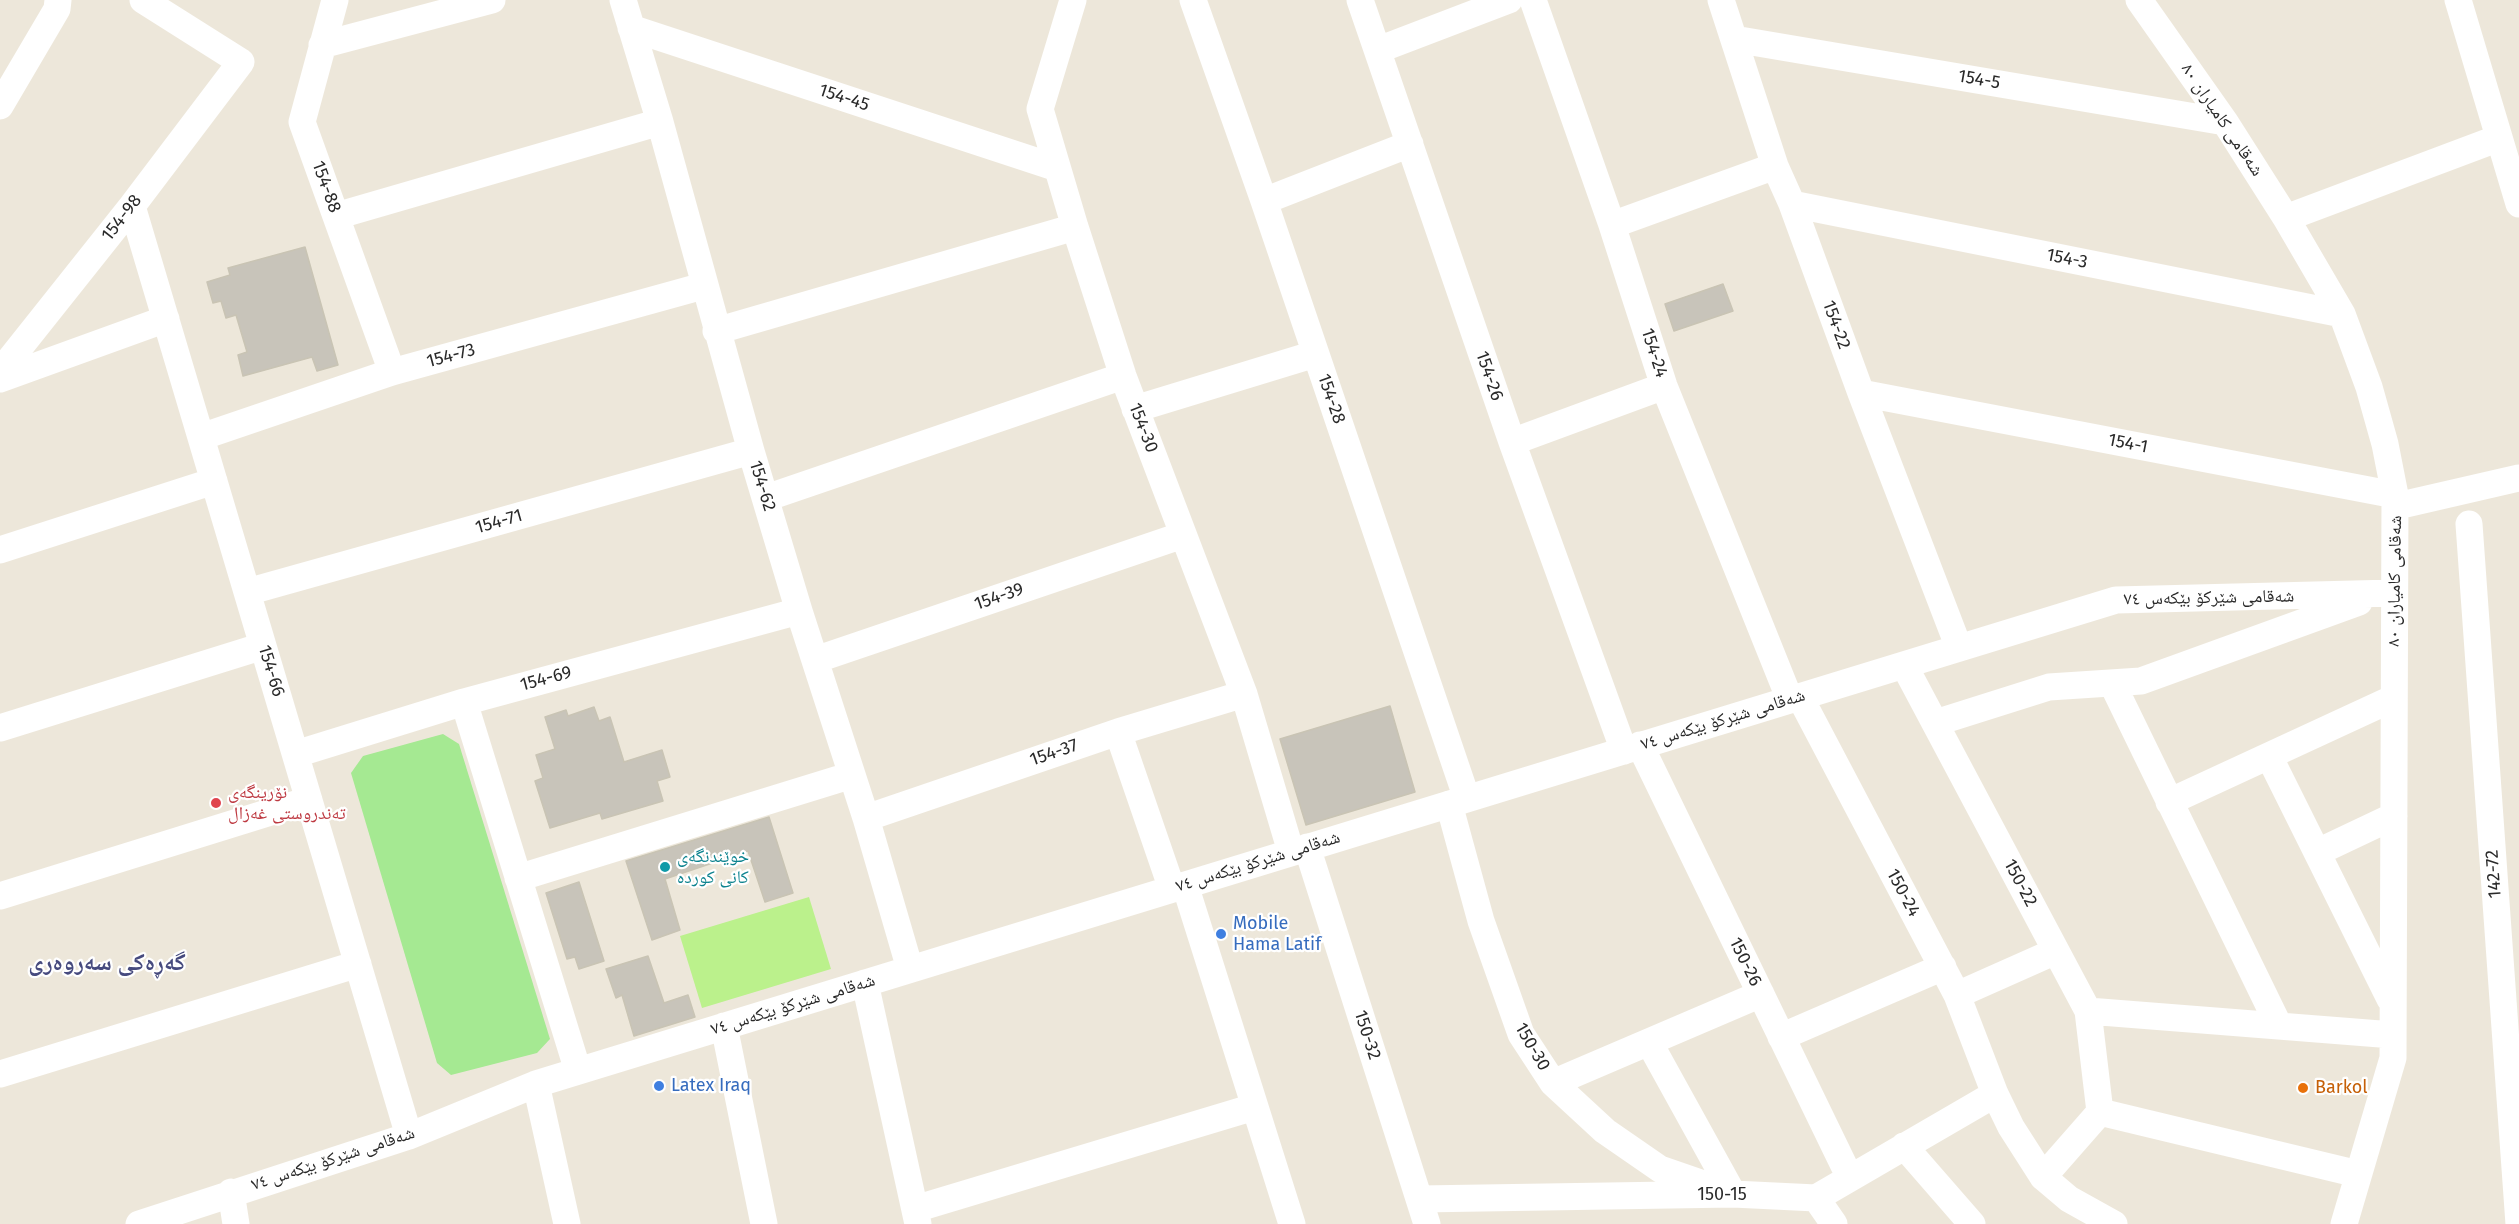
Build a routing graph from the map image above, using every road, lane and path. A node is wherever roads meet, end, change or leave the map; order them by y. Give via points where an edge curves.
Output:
1 (58, 0) edge
2 (143, 0) edge
3 (335, 0) edge
4 (492, 0) edge
5 (623, 0) edge
6 (1073, 0) edge
7 (1192, 0) edge
8 (1360, 0) edge
9 (1509, 0) edge
10 (1533, 0) edge
11 (1720, 0) edge
12 (2139, 0) edge
13 (2458, 0) edge
14 (631, 28) junction
15 (1734, 39) junction
16 (322, 45) junction
17 (1378, 50) junction
18 (1, 103) edge
19 (1040, 109) junction
20 (2225, 122) junction
21 (660, 123) junction
22 (2499, 138) junction
23 (1410, 144) junction
24 (1024, 157) junction
25 (1775, 166) junction
26 (1057, 168) junction
27 (1264, 201) junction
28 (1792, 204) junction
29 (2519, 204) edge
30 (132, 206) junction
31 (336, 216) junction
32 (2286, 218) junction
33 (1612, 225) junction
34 (1075, 227) junction
35 (704, 286) junction
36 (2342, 314) junction
37 (166, 319) junction
38 (716, 331) junction
39 (1315, 354) junction
40 (0, 372) edge
41 (392, 372) junction
42 (1123, 376) junction
43 (0, 379) edge
44 (1664, 386) junction
45 (1861, 393) junction
46 (1135, 409) junction
47 (201, 437) junction
48 (1512, 442) junction
49 (751, 451) junction
50 (2519, 478) edge
51 (214, 481) junction
52 (766, 498) junction
53 (2396, 500) junction
54 (2469, 524) dead end
55 (1183, 535) junction
56 (0, 550) edge
57 (247, 592) junction
58 (2387, 594) junction
59 (799, 611) junction
60 (263, 646) junction
61 (1959, 648) junction
62 (815, 660) junction
63 (1904, 664) junction
64 (2112, 683) junction
65 (1244, 694) junction
66 (1795, 698) junction
67 (2394, 698) junction
68 (464, 702) junction
69 (1935, 723) junction
70 (0, 728) edge
71 (1118, 732) junction
72 (1632, 748) junction
73 (296, 754) junction
74 (2269, 756) junction
75 (852, 775) junction
76 (309, 800) junction
77 (1458, 802) junction
78 (2169, 802) junction
79 (2394, 816) junction
80 (866, 818) junction
81 (1299, 850) junction
82 (2318, 852) junction
83 (518, 878) junction
84 (1179, 887) junction
85 (0, 896) edge
86 (2056, 951) junction
87 (358, 964) junction
88 (1942, 967) junction
89 (910, 969) junction
90 (864, 983) junction
91 (1761, 994) junction
92 (1957, 995) junction
93 (2393, 1005) junction
94 (2088, 1011) junction
95 (2512, 1022) edge
96 (724, 1026) junction
97 (2279, 1026) junction
98 (2393, 1035) junction
99 (1781, 1037) junction
100 (1649, 1042) junction
101 (578, 1071) junction
102 (0, 1074) edge
103 (1553, 1083) junction
104 (536, 1084) junction
105 (1995, 1094) junction
106 (1254, 1107) junction
107 (2100, 1112) junction
108 (409, 1136) junction
109 (1904, 1146) junction
110 (2358, 1174) junction
111 (1850, 1178) junction
112 (2043, 1178) junction
113 (231, 1192) junction
114 (1734, 1194) junction
115 (1816, 1198) junction
116 (1424, 1212) edge
117 (916, 1217) edge
118 (139, 1224) edge
119 (236, 1224) edge
120 (567, 1224) edge
121 (764, 1224) edge
122 (1292, 1224) edge
123 (1834, 1224) edge
124 (1972, 1224) edge
125 (2114, 1224) edge
126 (2344, 1224) edge
127 (2519, 1224) edge

1 - 18 street via 57,9
2 - 30 street, 154-98 via 241,62
3 - 16 street, 154-88
4 - 16 street
5 - 14 street, 154-62
6 - 19 street
7 - 27 street, 154-28
8 - 17 street, 154-26
9 - 17 street
10 - 33 street, 154-24
11 - 15 street, 154-22
12 - 20 street, شەقامی کامیاران ٨٠
13 - 22 street
14 - 21 street, 154-62
14 - 24 street, 154-45
15 - 20 street, 154-5
15 - 25 street, 154-22
16 - 31 street, 154-88 via 302,122
17 - 23 street, 154-26
19 - 24 street
19 - 26 street, 154-30
20 - 32 street, شەقامی کامیاران ٨٠
21 - 31 street
21 - 35 street, 154-62
22 - 29 street
22 - 32 street
23 - 27 street
23 - 48 street, 154-26
24 - 26 street, 154-45
25 - 28 street, 154-22
25 - 33 street
26 - 34 street, 154-30
27 - 39 street, 154-28
28 - 36 street, 154-3
28 - 45 street, 154-22
30 - 37 street, 154-66
30 - 40 street, 154-98
31 - 41 street, 154-88
32 - 36 street, شەقامی کامیاران ٨٠
33 - 44 street, 154-24
34 - 38 street
34 - 42 street, 154-30
35 - 38 street, 154-62
35 - 41 street, 154-73
36 - 53 street, شەقامی کامیاران ٨٠ via 2369,387
37 - 43 street
37 - 47 street, 154-66
38 - 49 street, 154-62
39 - 46 street
39 - 77 street, 154-28
41 - 47 street, 154-73
42 - 46 street, 154-30
42 - 52 street
44 - 48 street
44 - 66 street, 154-24
45 - 53 street, 154-1
45 - 61 street, 154-22
46 - 55 street, 154-30
47 - 51 street, 154-66
48 - 72 street, 154-26
49 - 52 street, 154-62
49 - 57 street, 154-71
50 - 53 street
51 - 56 street
51 - 57 street, 154-66
52 - 59 street, 154-62
53 - 58 street, شەقامی کامیاران ٨٠
54 - 95 street, 142-72
55 - 62 street, 154-39
55 - 65 street, 154-30
57 - 60 street, 154-66
58 - 61 street, شەقامی شێرکۆ بێکەس ٧٤ via 2116,600
58 - 64 street via 2141,681
58 - 67 street, شەقامی کامیاران ٨٠
59 - 62 street, 154-62
59 - 68 street, 154-69
60 - 70 street
60 - 73 street, 154-66
61 - 63 street, شەقامی شێرکۆ بێکەس ٧٤
62 - 75 street, 154-62
63 - 66 street, شەقامی شێرکۆ بێکەس ٧٤
63 - 69 street, 150-22
64 - 69 street via 2049,687
64 - 78 street
65 - 71 street, 154-37
65 - 81 street, 154-30
66 - 72 street, شەقامی شێرکۆ بێکەس ٧٤
66 - 88 street, 150-24
67 - 74 street
67 - 79 street, شەقامی کامیاران ٨٠
68 - 73 street, 154-69
68 - 83 street
69 - 86 street, 150-22
71 - 80 street, 154-37
71 - 84 street
72 - 77 street, شەقامی شێرکۆ بێکەس ٧٤
72 - 91 street, 150-26
73 - 76 street, 154-66
74 - 78 street
74 - 82 street
75 - 80 street, 154-62
75 - 83 street
76 - 85 street
76 - 87 street, 154-66
77 - 81 street, شەقامی شێرکۆ بێکەس ٧٤
77 - 103 street, 150-30 via 1481,921 1521,1034
78 - 97 street
79 - 82 street
79 - 93 street, شەقامی کامیاران ٨٠
80 - 89 street, 154-62
81 - 84 street, شەقامی شێرکۆ بێکەس ٧٤
81 - 116 street, 150-32
82 - 93 street
83 - 101 street
84 - 89 street, شەقامی شێرکۆ بێکەس ٧٤
84 - 106 street
86 - 92 street
86 - 94 street, 150-22
87 - 102 street
87 - 108 street, 154-66
88 - 92 street, 150-24
88 - 99 street
89 - 90 street, شەقامی شێرکۆ بێکەس ٧٤
90 - 96 street, شەقامی شێرکۆ بێکەس ٧٤
90 - 117 street
91 - 99 street, 150-26
91 - 100 street
92 - 105 street, 150-24
93 - 98 street, شەقامی کامیاران ٨٠
94 - 97 street
94 - 107 street, 150-22
95 - 127 street, 142-72
96 - 101 street, شەقامی شێرکۆ بێکەس ٧٤
96 - 121 street
97 - 98 street
98 - 110 street, شەقامی کامیاران ٨٠ via 2393,1058
99 - 111 street, 150-26
100 - 103 street
100 - 114 street
101 - 104 street, شەقامی شێرکۆ بێکەس ٧٤
103 - 114 street, 150-30 via 1605,1131 1660,1169
104 - 108 street, شەقامی شێرکۆ بێکەس ٧٤
104 - 120 street
105 - 109 street
105 - 112 street, 150-24
106 - 117 street
106 - 122 street
107 - 110 street
107 - 112 street
108 - 113 street, شەقامی شێرکۆ بێکەس ٧٤
109 - 111 street
109 - 124 street
110 - 126 street, شەقامی کامیاران ٨٠
111 - 115 street
112 - 125 street, 150-24 via 2069,1199
113 - 118 street, شەقامی شێرکۆ بێکەس ٧٤
113 - 119 street
114 - 115 street, 150-15
114 - 116 street, 150-15
115 - 123 street

